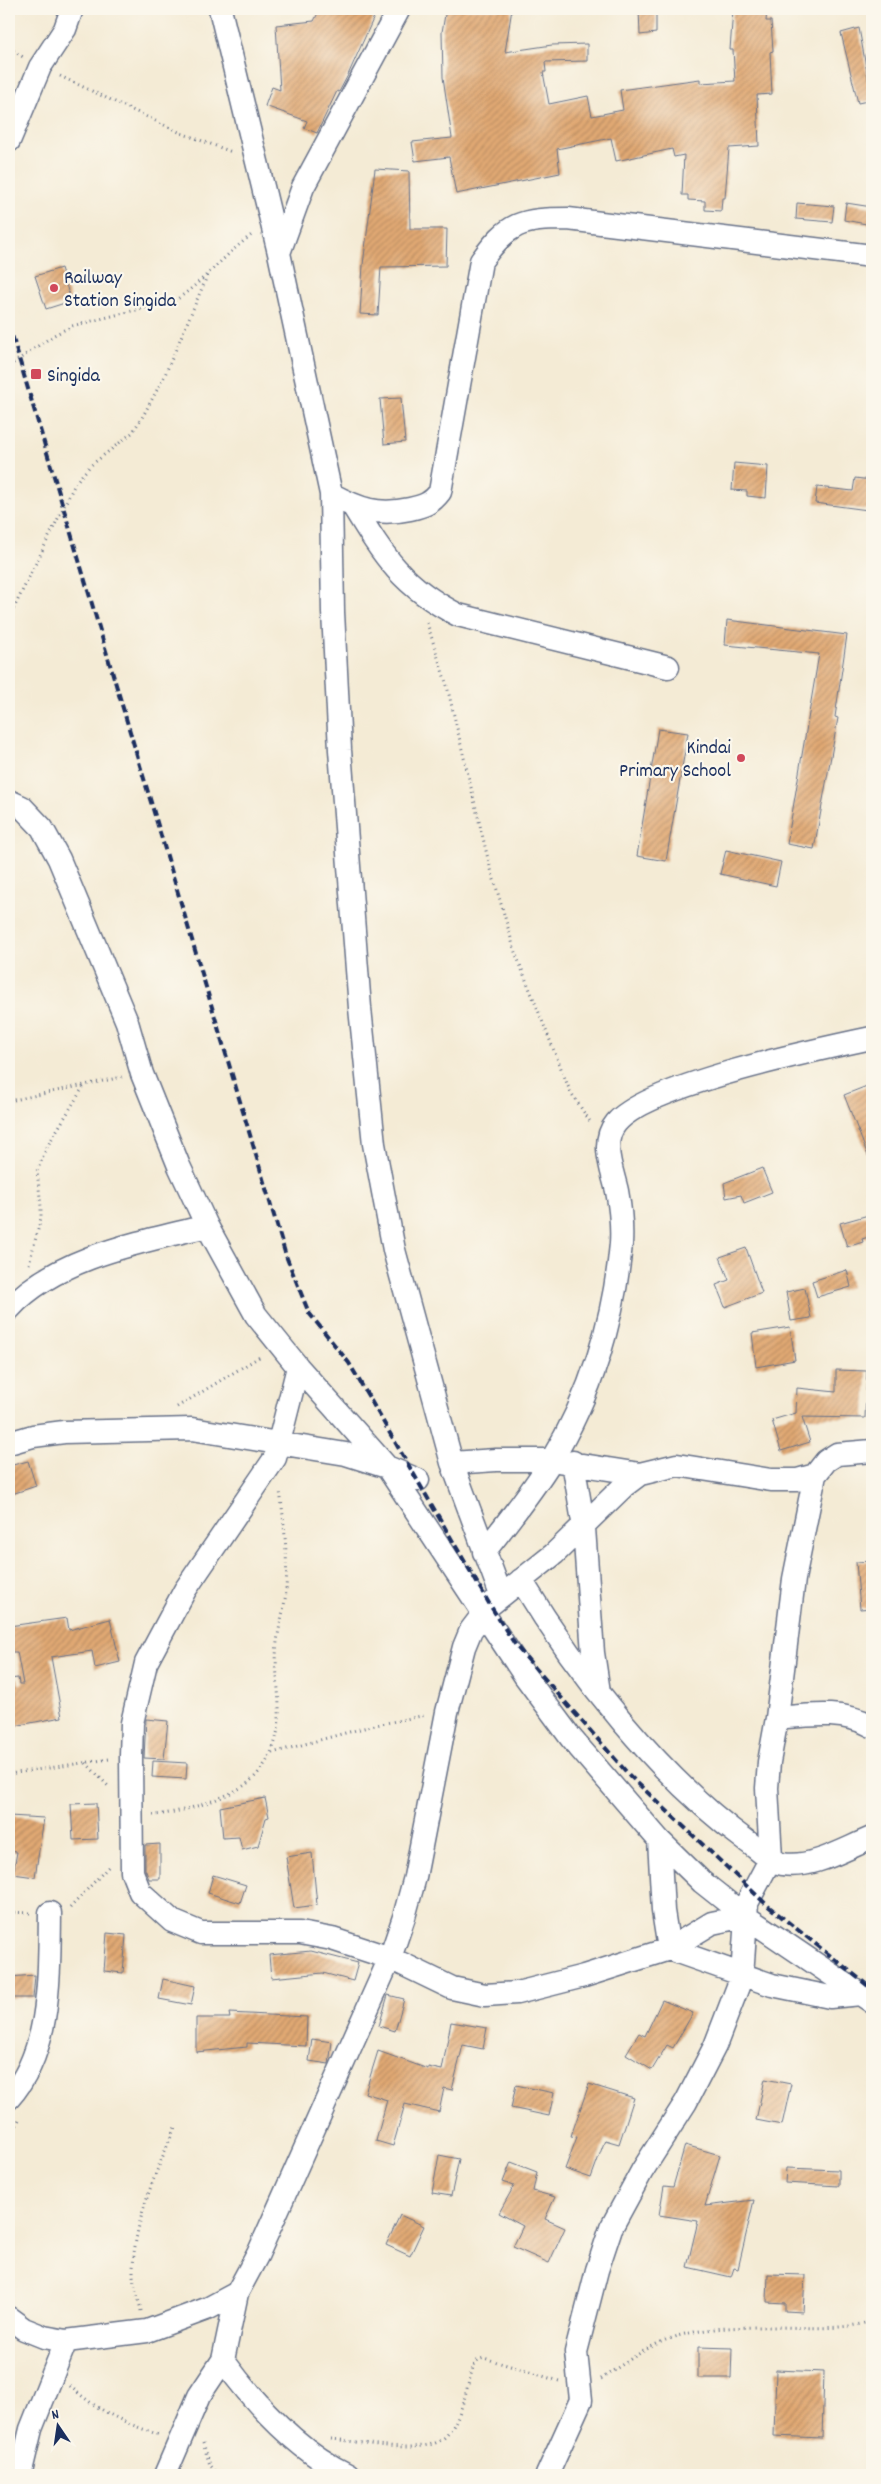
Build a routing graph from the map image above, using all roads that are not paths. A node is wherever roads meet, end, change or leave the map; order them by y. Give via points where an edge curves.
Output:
1 (72, 9) edge
2 (220, 9) edge
3 (399, 9) edge
4 (9, 141) edge
5 (279, 252) junction
6 (872, 256) edge
7 (331, 494) junction
8 (353, 506) junction
9 (668, 667) dead end
10 (9, 800) edge
11 (872, 1038) edge
12 (207, 1226) junction
13 (14, 1303) edge
14 (298, 1367) junction
15 (9, 1443) edge
16 (277, 1451) junction
17 (872, 1451) edge
18 (562, 1461) junction
19 (452, 1463) junction
20 (387, 1466) junction
21 (640, 1474) junction
22 (816, 1475) junction
23 (418, 1480) dead end
24 (584, 1528) junction
25 (484, 1552) junction
26 (521, 1580) junction
27 (501, 1595) junction
28 (482, 1613) junction
29 (599, 1692) junction
30 (777, 1718) junction
31 (872, 1726) edge
32 (872, 1838) edge
33 (659, 1840) junction
34 (771, 1858) junction
35 (50, 1913) road end
36 (745, 1916) junction
37 (669, 1949) junction
38 (390, 1958) junction
39 (742, 1976) junction
40 (866, 1998) edge
41 (9, 2098) edge
42 (237, 2293) junction
43 (9, 2318) edge
44 (66, 2342) junction
45 (223, 2360) junction
46 (20, 2475) edge
47 (165, 2475) edge
48 (348, 2475) edge
49 (547, 2475) edge

1 - 4 street via 65,29 40,67
2 - 5 street
3 - 5 street via 303,187
5 - 7 street
6 - 8 street via 568,219 534,219 512,228 497,239 481,261 440,492 426,505 389,514
7 - 8 street
7 - 19 street via 340,750 374,1144 394,1250
8 - 9 street via 384,558 414,589 435,604 458,615
10 - 12 street via 22,807 42,828 59,859 127,1022 142,1074 179,1166
11 - 18 street via 678,1089 633,1109 616,1123 607,1144 617,1194 621,1242 610,1316
12 - 13 street via 96,1256 39,1284
12 - 14 street via 256,1315
14 - 16 street
14 - 20 street
15 - 16 street via 64,1432 192,1429
16 - 20 street via 346,1454
16 - 38 street via 185,1590 146,1663 132,1722 132,1872 140,1892 172,1921 201,1932 300,1932
17 - 22 street via 837,1454 826,1461
18 - 19 street
18 - 21 street
18 - 24 street
18 - 25 street
19 - 25 street
20 - 23 street
20 - 28 street
21 - 22 street via 677,1465 771,1480 797,1480
21 - 24 street
22 - 30 street via 794,1579
24 - 26 street
24 - 29 street via 590,1625
25 - 27 street
26 - 27 street
26 - 29 street via 548,1625
27 - 28 street
28 - 33 street via 571,1738
28 - 38 street via 464,1646 447,1712 415,1877
29 - 34 street via 688,1792 724,1825
30 - 31 street via 822,1714 857,1718
30 - 34 street via 768,1762
32 - 34 street via 803,1864 780,1864
33 - 36 street via 702,1882
33 - 37 street via 663,1911
34 - 36 street via 752,1890
35 - 41 street via 49,1964 40,2033 22,2083
36 - 37 street via 712,1923
36 - 39 street
36 - 40 street
37 - 38 street via 548,1987 517,1993 485,1994 452,1988
37 - 39 street
38 - 42 street via 258,2254
39 - 40 street via 830,1997
39 - 49 street via 715,2046 686,2102 642,2171 611,2228 576,2352 580,2388 573,2420
42 - 44 street via 209,2308 146,2331
42 - 45 street
43 - 44 street via 24,2329
44 - 46 street via 31,2429
45 - 47 street via 199,2396
45 - 48 street via 269,2416 317,2456

